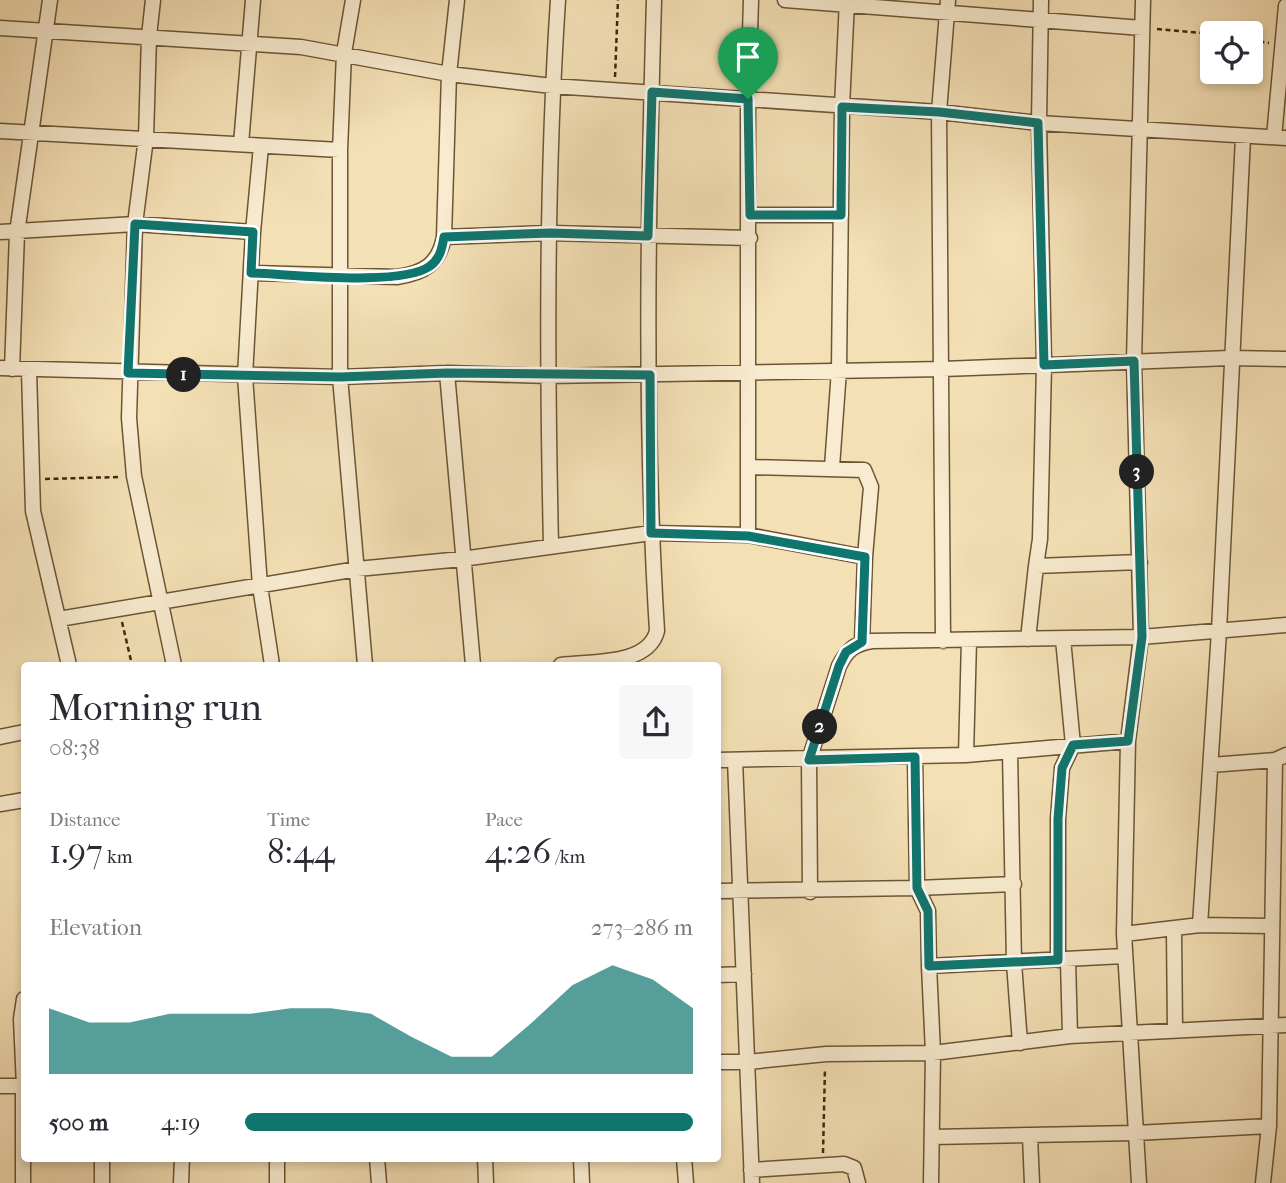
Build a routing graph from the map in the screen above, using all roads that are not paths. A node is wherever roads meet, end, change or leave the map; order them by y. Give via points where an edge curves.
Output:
1 (50, 0) edge
2 (153, 0) edge
3 (253, 0) edge
4 (353, 0) edge
5 (457, 0) edge
6 (558, 0) edge
7 (654, 0) edge
8 (751, 0) edge
9 (785, 0) edge
10 (1041, 0) edge
11 (1143, 0) edge
12 (847, 3) edge
13 (1286, 6) edge
14 (947, 7) edge
15 (1040, 19) junction
16 (0, 27) edge
17 (1142, 28) junction
18 (45, 29) junction
19 (149, 36) junction
20 (250, 42) junction
21 (344, 53) junction
22 (449, 74) junction
23 (552, 86) junction
24 (652, 92) junction
25 (748, 99) junction
26 (842, 107) junction
27 (939, 112) junction
28 (1038, 123) junction
29 (1137, 130) junction
30 (0, 131) edge
31 (34, 132) junction
32 (1243, 136) junction
33 (146, 138) junction
34 (1280, 138) edge
35 (241, 144) junction
36 (261, 146) junction
37 (341, 150) junction
38 (750, 215) junction
39 (841, 215) junction
40 (135, 224) junction
41 (0, 232) edge
42 (253, 232) junction
43 (17, 233) junction
44 (550, 233) junction
45 (648, 236) junction
46 (444, 237) junction
47 (750, 238) junction
48 (251, 273) junction
49 (340, 276) junction
50 (1230, 358) junction
51 (1286, 359) edge
52 (1134, 361) junction
53 (1044, 365) junction
54 (6, 369) edge
55 (943, 369) junction
56 (29, 370) junction
57 (839, 370) junction
58 (747, 371) junction
59 (128, 373) junction
60 (447, 373) junction
61 (650, 375) junction
62 (245, 376) junction
63 (548, 376) junction
64 (340, 377) junction
65 (749, 467) junction
66 (832, 467) junction
67 (651, 533) junction
68 (748, 536) junction
69 (551, 546) junction
70 (865, 557) junction
71 (462, 559) junction
72 (1140, 562) junction
73 (1036, 566) junction
74 (357, 569) junction
75 (260, 586) junction
76 (162, 604) junction
77 (59, 619) junction
78 (1286, 625) edge
79 (1219, 631) junction
80 (1142, 637) junction
81 (1028, 639) junction
82 (1063, 639) junction
83 (943, 640) junction
84 (969, 640) junction
85 (862, 642) junction
86 (68, 662) edge
87 (173, 662) edge
88 (272, 662) edge
89 (365, 662) edge
90 (469, 662) edge
91 (585, 662) edge
92 (21, 733) edge
93 (0, 737) edge
94 (1128, 741) junction
95 (1073, 745) junction
96 (1010, 751) junction
97 (966, 755) junction
98 (915, 757) junction
99 (1280, 757) edge
100 (721, 760) edge
101 (735, 760) junction
102 (809, 760) junction
103 (1211, 765) junction
104 (21, 800) edge
105 (0, 804) edge
106 (1014, 884) junction
107 (917, 888) junction
108 (741, 890) junction
109 (721, 891) edge
110 (810, 892) junction
111 (1200, 925) junction
112 (1270, 926) junction
113 (1174, 930) junction
114 (1124, 934) junction
115 (1124, 956) junction
116 (1063, 960) junction
117 (1014, 963) junction
118 (929, 966) junction
119 (744, 974) junction
120 (721, 975) edge
121 (1279, 1026) edge
122 (1175, 1031) junction
123 (1129, 1034) junction
124 (1070, 1036) junction
125 (1020, 1043) junction
126 (933, 1052) junction
127 (721, 1062) edge
128 (748, 1062) junction
129 (0, 1086) edge
130 (21, 1086) edge
131 (1269, 1126) junction
132 (1136, 1133) junction
133 (932, 1136) junction
134 (1030, 1136) junction
135 (23, 1162) edge
136 (102, 1162) edge
137 (182, 1162) edge
138 (277, 1162) edge
139 (377, 1162) edge
140 (485, 1162) edge
141 (581, 1162) edge
142 (684, 1162) edge
143 (751, 1176) edge
144 (23, 1183) edge
145 (102, 1183) edge
146 (181, 1183) edge
147 (277, 1183) edge
148 (379, 1183) edge
149 (486, 1183) edge
150 (582, 1183) edge
151 (685, 1183) edge
152 (858, 1183) edge
153 (931, 1183) edge
154 (1032, 1183) edge
155 (1139, 1183) edge
156 (1263, 1183) edge

1 - 18 street
2 - 19 street
3 - 20 street
4 - 21 street
5 - 22 street
6 - 23 street
7 - 24 street
8 - 25 street
9 - 12 street
10 - 15 street
11 - 17 street
12 - 14 street
12 - 26 street
13 - 34 street
14 - 15 street
14 - 27 street
15 - 17 street
15 - 28 street
16 - 18 street
17 - 29 street
18 - 19 street
18 - 31 street
19 - 20 street
19 - 33 street
20 - 21 street
20 - 35 street
21 - 22 street
21 - 37 street
22 - 23 street
22 - 46 street
23 - 24 street
23 - 44 street
24 - 25 street
24 - 45 street
25 - 26 street
25 - 38 street
26 - 27 street
26 - 39 street
27 - 28 street
27 - 55 street
28 - 29 street
28 - 53 street
29 - 32 street
29 - 52 street
30 - 31 street
31 - 33 street
31 - 43 street
32 - 34 street
32 - 50 street
33 - 35 street
33 - 40 street
35 - 36 street
36 - 37 street
36 - 42 street
37 - 49 street
38 - 39 street
38 - 47 street
39 - 57 street
40 - 42 street
40 - 43 street
40 - 59 street
41 - 43 street
42 - 48 street
43 - 54 street
44 - 45 street
44 - 46 street
44 - 63 street
45 - 47 street
45 - 61 street
46 - 49 street via 433,265 413,275
47 - 58 street
48 - 49 street
48 - 62 street
49 - 64 street
50 - 51 street
50 - 52 street
50 - 79 street
52 - 53 street
52 - 72 street
53 - 55 street
53 - 73 street
54 - 56 street
55 - 57 street
55 - 83 street
56 - 59 street
56 - 77 street via 38,538
57 - 58 street
57 - 66 street
58 - 61 street
58 - 65 street
59 - 62 street
59 - 76 street via 134,476
60 - 63 street
60 - 64 street
60 - 71 street
61 - 63 street
61 - 67 street
62 - 64 street
62 - 75 street
63 - 69 street
64 - 74 street
65 - 66 street
65 - 68 street
66 - 70 street via 859,468 869,478
67 - 68 street
67 - 69 street
67 - 91 street via 657,631 650,648 633,656
68 - 70 street
69 - 71 street
70 - 85 street
71 - 74 street
71 - 90 street
72 - 73 street
72 - 80 street
73 - 81 street
74 - 75 street
74 - 89 street
75 - 76 street
75 - 88 street
76 - 77 street
76 - 87 street
77 - 86 street
78 - 79 street
79 - 80 street
79 - 103 street
80 - 82 street
80 - 94 street
81 - 82 street
81 - 84 street
82 - 95 street
83 - 84 street
83 - 85 street
84 - 97 street
85 - 102 street via 846,652 839,666
92 - 93 street
94 - 95 street
94 - 114 street
95 - 96 street
95 - 116 street via 1062,768 1058,819
96 - 97 street
96 - 106 street
97 - 98 street
98 - 102 street
98 - 107 street
99 - 103 street
99 - 112 street
100 - 101 street
101 - 102 street
101 - 108 street
102 - 110 street
103 - 111 street
104 - 105 street
106 - 107 street
106 - 117 street
107 - 110 street
107 - 118 street via 928,911
108 - 109 street
108 - 110 street
108 - 119 street
111 - 112 street
111 - 113 street
112 - 121 street
113 - 114 street
113 - 122 street
114 - 115 street
115 - 116 street
115 - 123 street
116 - 117 street
116 - 124 street
117 - 118 street
117 - 125 street
118 - 126 street
119 - 120 street
119 - 128 street
121 - 122 street
121 - 131 street
122 - 123 street
123 - 124 street
123 - 132 street
124 - 125 street
125 - 126 street
126 - 128 street via 825,1054
126 - 133 street
127 - 128 street
128 - 143 street
129 - 130 street
131 - 132 street
131 - 156 street
132 - 134 street
132 - 155 street
133 - 134 street
133 - 153 street
134 - 154 street
135 - 144 street
136 - 145 street
137 - 146 street
138 - 147 street
139 - 148 street
140 - 149 street
141 - 150 street
142 - 151 street
143 - 152 street via 844,1164 854,1168

